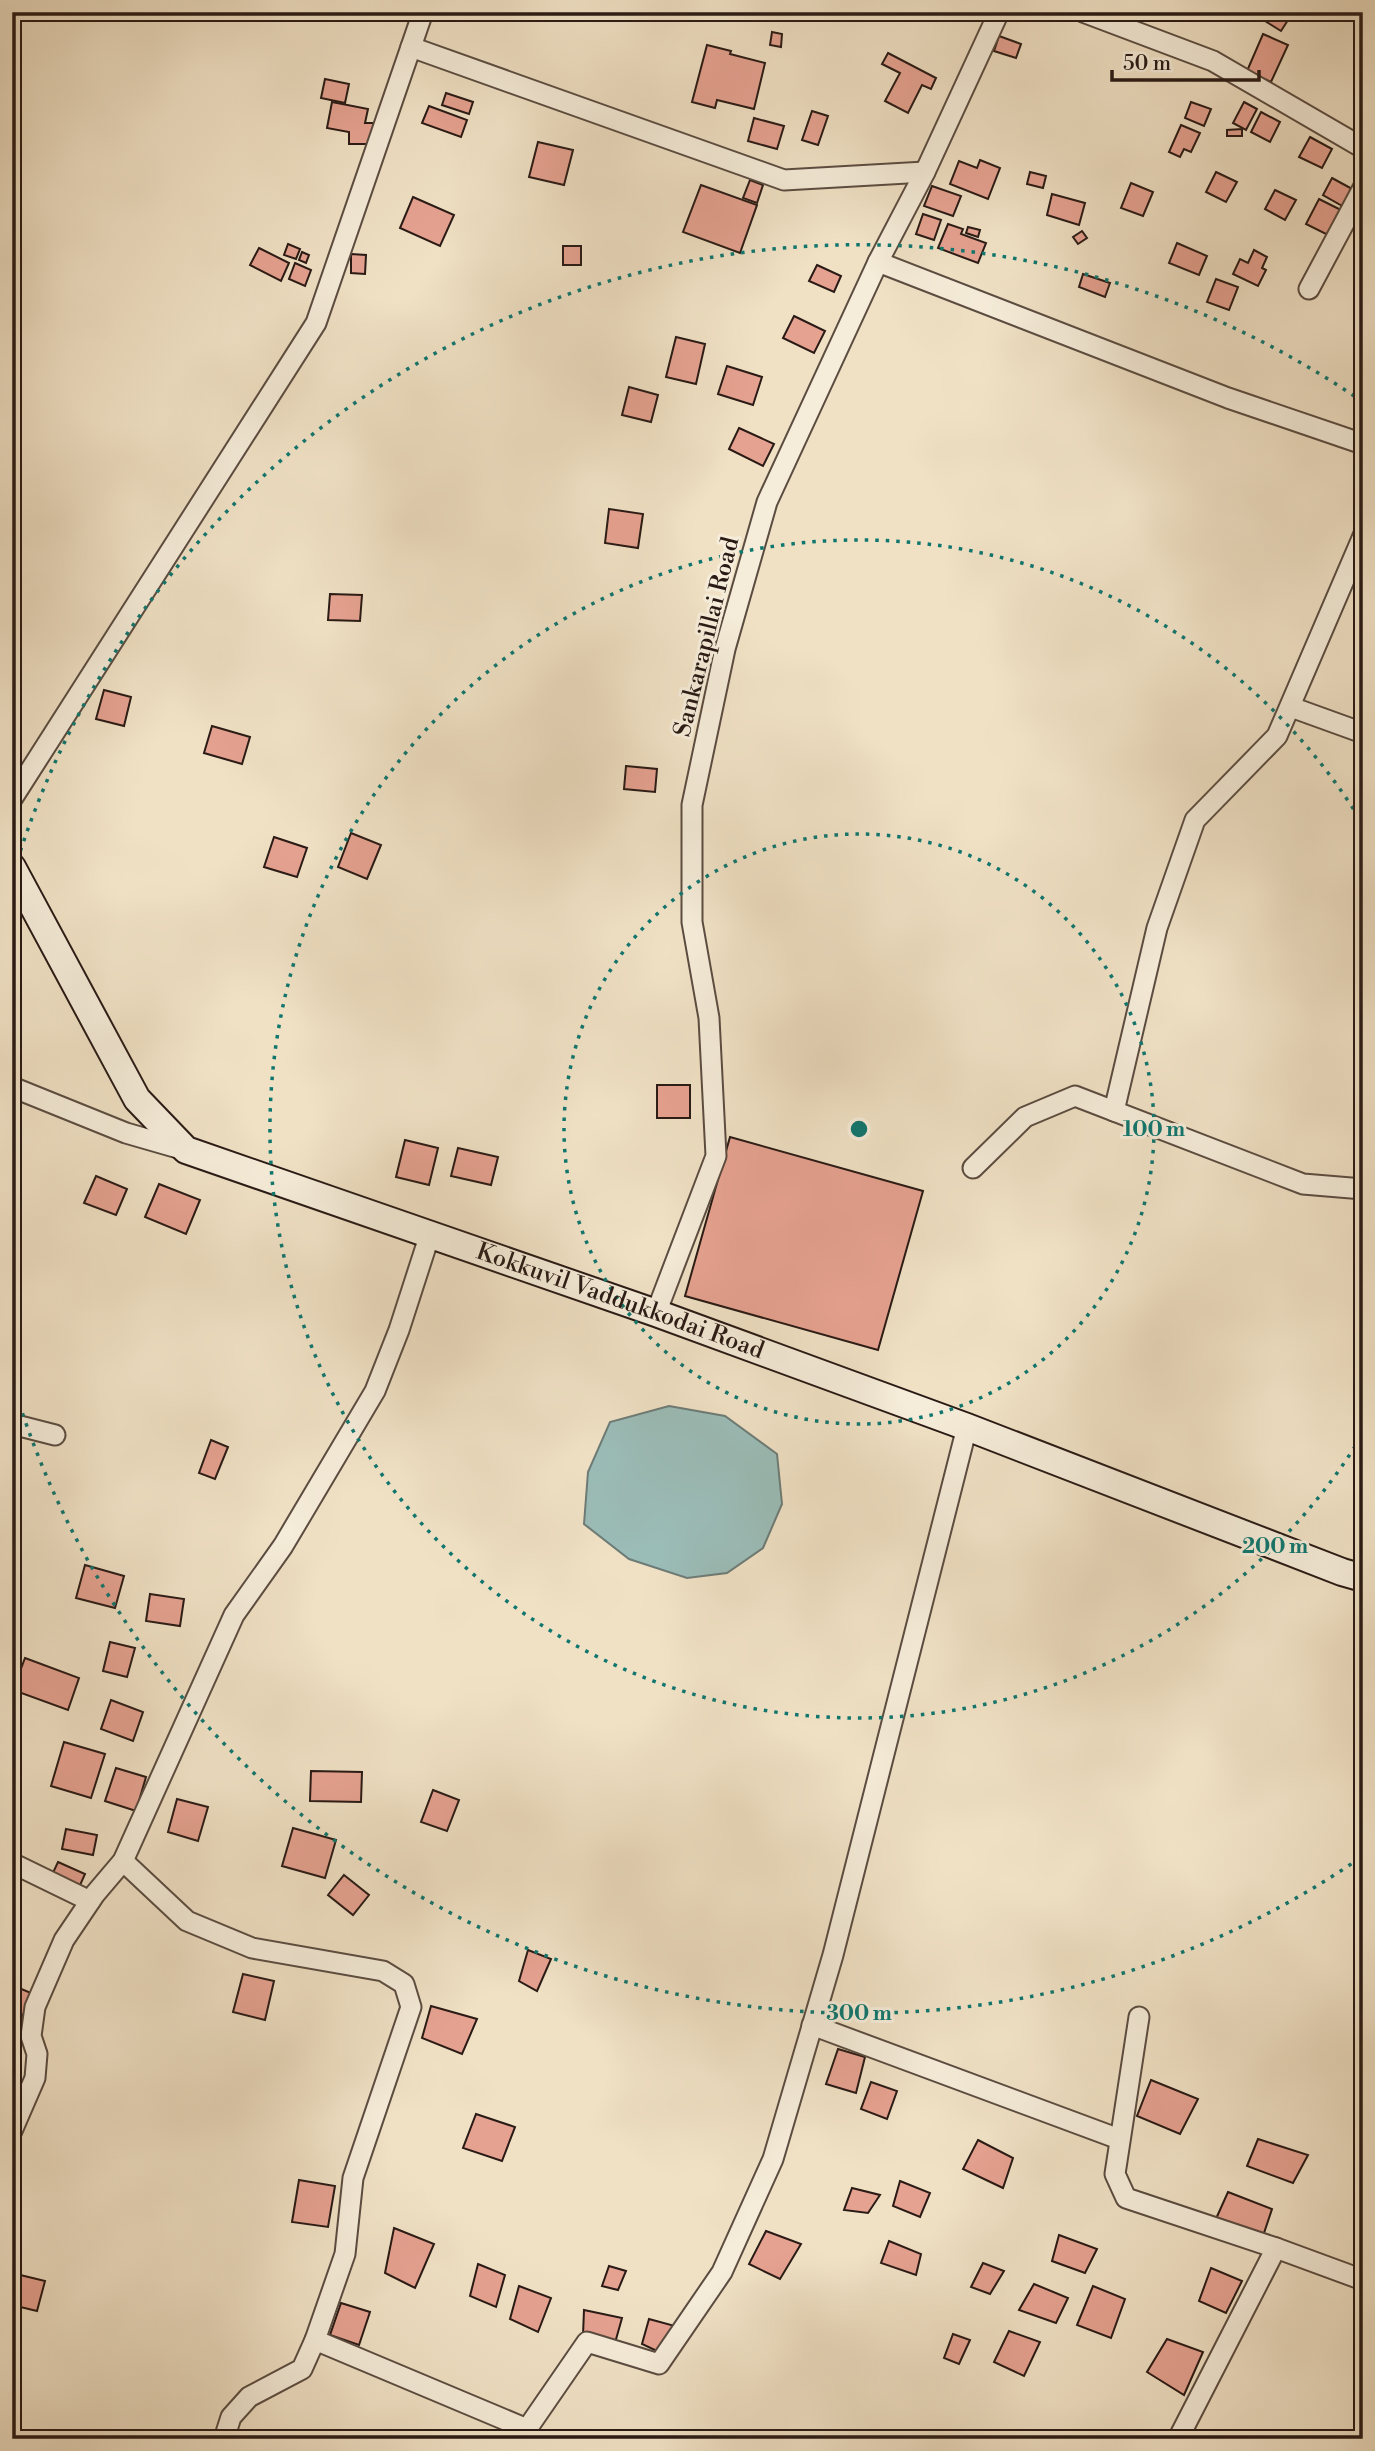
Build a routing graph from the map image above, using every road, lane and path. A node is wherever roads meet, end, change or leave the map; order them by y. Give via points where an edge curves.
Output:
1 (423, 12) edge
2 (999, 12) edge
3 (1083, 12) edge
4 (411, 47) junction
5 (1363, 149) edge
6 (925, 172) junction
7 (1363, 188) edge
8 (878, 262) junction
9 (1309, 289) dead end
10 (1363, 444) edge
11 (1363, 536) edge
12 (1291, 707) junction
13 (1363, 733) edge
14 (12, 799) edge
15 (12, 867) edge
16 (12, 1087) edge
17 (1114, 1111) junction
18 (186, 1150) junction
19 (973, 1168) dead end
20 (1363, 1189) edge
21 (430, 1234) junction
22 (656, 1313) junction
23 (12, 1424) edge
24 (967, 1427) junction
25 (55, 1434) dead end
26 (1363, 1578) edge
27 (123, 1861) junction
28 (12, 1863) edge
29 (90, 1901) junction
30 (1139, 2017) dead end
31 (812, 2025) junction
32 (12, 2131) edge
33 (1119, 2139) junction
34 (1276, 2248) junction
35 (1363, 2280) edge
36 (315, 2340) junction
37 (224, 2439) edge
38 (1178, 2439) edge

1 - 4 street
2 - 6 street, Sankarapillai Road
3 - 5 street via 1213,61
4 - 6 street via 784,180
4 - 14 street via 316,323
6 - 8 street, Sankarapillai Road
7 - 9 street
8 - 10 street via 1228,398
8 - 22 street, Sankarapillai Road via 767,502 725,649 692,805 692,922 709,1018 716,1156
11 - 12 street
12 - 13 street
12 - 17 street via 1277,736 1195,820 1157,928
15 - 18 main road, Kokkuvil Vaddukkodai Road via 138,1099
16 - 18 street via 126,1133
17 - 19 street via 1075,1096 1025,1117
17 - 20 street via 1303,1184
18 - 21 main road, Kokkuvil Vaddukkodai Road
21 - 22 main road, Kokkuvil Vaddukkodai Road
21 - 27 street via 375,1391 283,1546 234,1615
22 - 24 main road, Kokkuvil Vaddukkodai Road
23 - 25 street
24 - 26 main road, Kokkuvil Vaddukkodai Road
24 - 31 street
27 - 29 street
27 - 36 street via 187,1921 252,1948 383,1971 404,1984 411,2007 353,2178 345,2254
28 - 29 street
29 - 32 street via 64,1940 35,2007 31,2036 37,2054 35,2078
30 - 33 street
31 - 33 street
31 - 36 street via 773,2159 751,2209 722,2272 659,2364 587,2342 527,2429
33 - 34 street via 1115,2174 1126,2198
34 - 35 street
34 - 38 street
36 - 37 street via 302,2369 249,2397 230,2417

